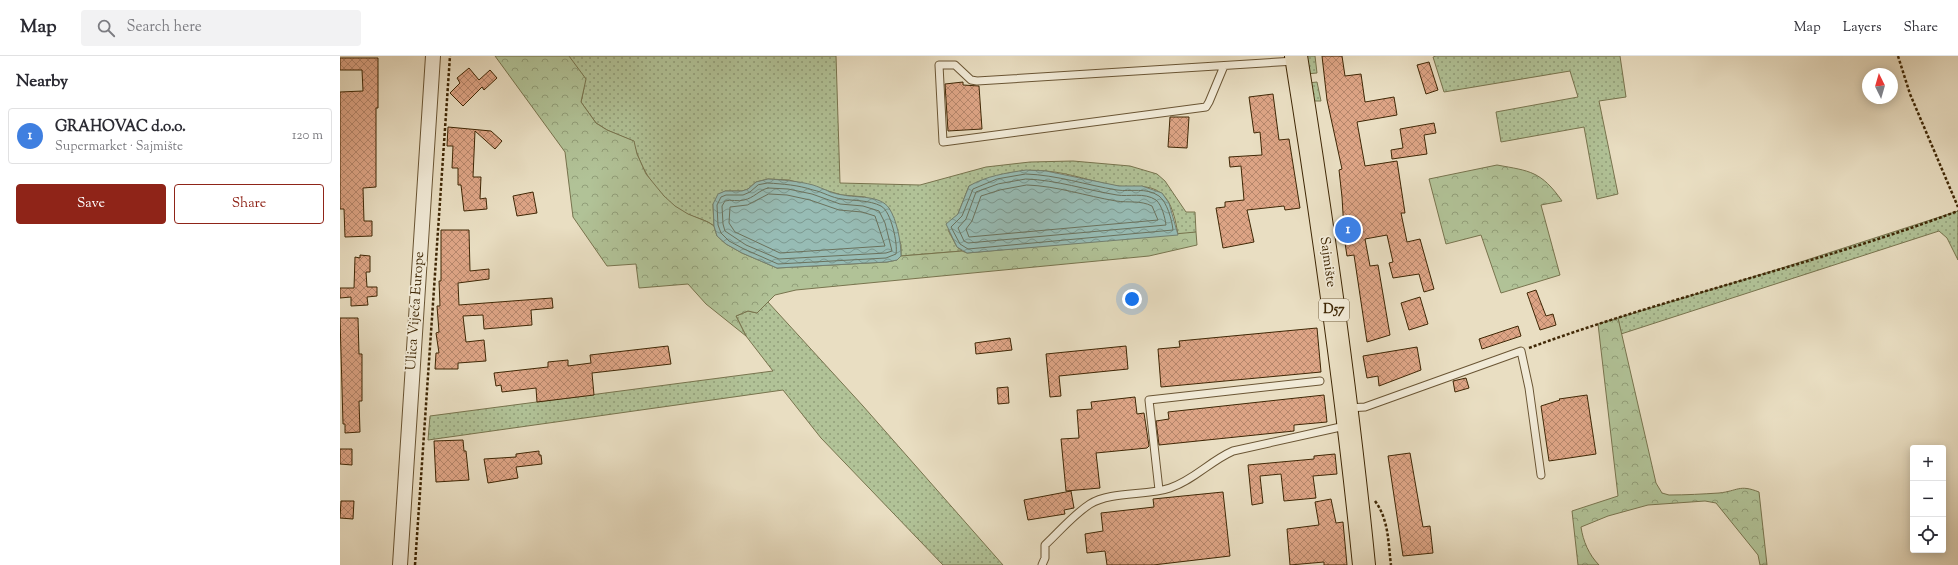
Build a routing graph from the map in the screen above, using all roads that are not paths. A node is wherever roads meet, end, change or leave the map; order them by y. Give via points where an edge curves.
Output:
1 (432, 56) edge
2 (1296, 59) edge
3 (1224, 66) junction
4 (1320, 381) dead end
5 (1349, 417) junction
6 (1541, 475) dead end
7 (1159, 490) junction
8 (400, 565) edge
9 (1042, 565) edge
10 (1364, 565) edge

1 - 8 street, Ulica Vijeća Europe
2 - 3 lane
2 - 5 main road, Sajmište / D57
3 - 3 lane via 1206,107 943,142 939,65 955,65 971,80 977,81
4 - 7 lane via 1149,400
5 - 6 lane via 1365,406 1521,351 1529,388
5 - 7 lane via 1233,451 1218,457 1188,480
5 - 10 main road, Sajmište / D57
7 - 9 lane via 1105,498 1090,503 1045,545

